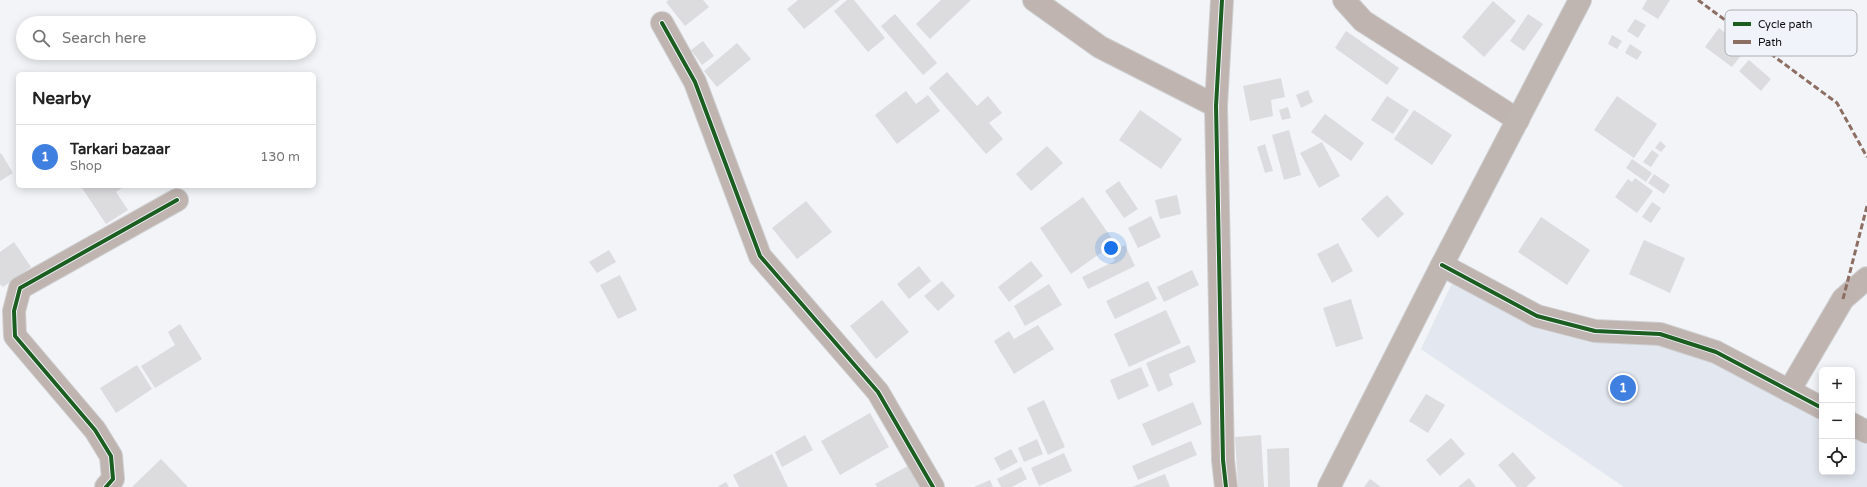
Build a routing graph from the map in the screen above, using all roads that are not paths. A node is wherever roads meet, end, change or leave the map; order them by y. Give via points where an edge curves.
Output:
1 (1034, 0) edge
2 (1222, 0) edge
3 (1344, 0) edge
4 (1580, 0) edge
5 (662, 23) dead end
6 (1216, 106) junction
7 (1518, 120) junction
8 (177, 200) dead end
9 (1442, 265) junction
10 (1867, 278) edge
11 (1789, 391) junction
12 (1819, 406) edge
13 (1855, 426) edge
14 (1867, 432) edge
15 (106, 487) edge
16 (934, 487) edge
17 (1226, 487) edge
18 (1329, 487) edge

1 - 6 street via 1100,47
2 - 6 street
3 - 7 street via 1363,21
4 - 7 main road
5 - 16 street via 695,82 760,256 878,392
6 - 17 street via 1223,453
7 - 9 main road
8 - 15 street via 20,288 14,311 15,336 95,430 111,456 113,479
9 - 11 street via 1537,316 1595,331 1660,334 1716,352
9 - 18 main road
10 - 11 street via 1842,299
11 - 12 street
13 - 14 street

